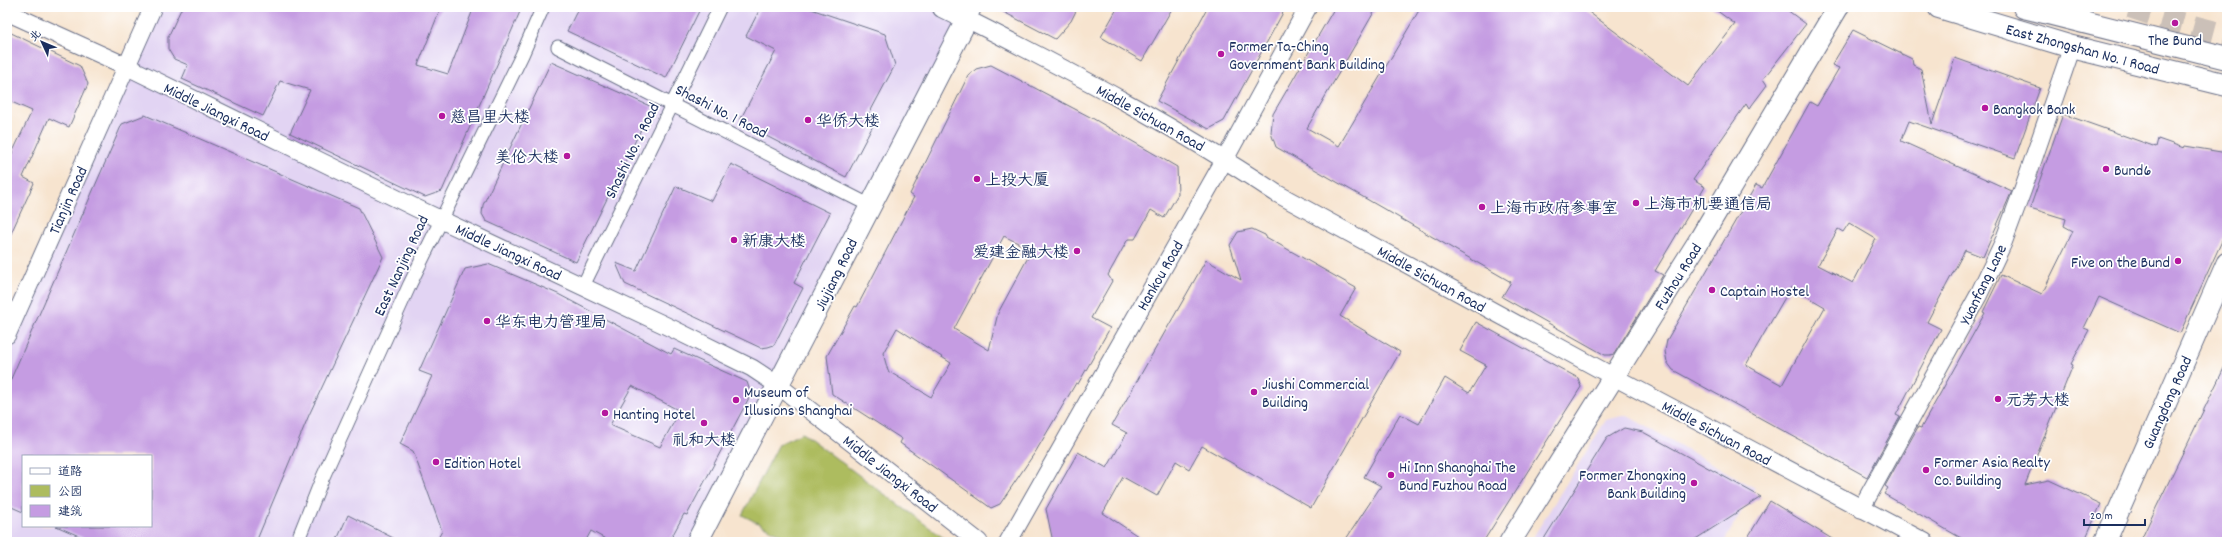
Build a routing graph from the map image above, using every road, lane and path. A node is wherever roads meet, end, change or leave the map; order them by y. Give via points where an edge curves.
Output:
1 (153, 7) edge
2 (543, 7) edge
3 (720, 7) edge
4 (943, 7) edge
5 (1308, 7) edge
6 (1838, 7) edge
7 (1939, 7) edge
8 (2024, 7) edge
9 (7, 12) edge
10 (970, 13) edge
11 (558, 47) dead end
12 (2072, 47) junction
13 (2227, 58) edge
14 (126, 66) junction
15 (2227, 85) edge
16 (672, 104) junction
17 (1225, 159) junction
18 (869, 205) junction
19 (440, 219) junction
20 (2227, 262) edge
21 (584, 286) junction
22 (7, 335) edge
23 (1614, 377) junction
24 (779, 386) junction
25 (1861, 508) junction
26 (297, 542) edge
27 (697, 542) edge
28 (979, 542) edge
29 (1008, 542) edge
30 (1510, 542) edge
31 (1925, 542) edge
32 (2105, 542) edge

1 - 14 street, Tianjin Road
2 - 19 street, East Nanjing Road via 522,55
3 - 16 street, Shashi No. 2 Road
4 - 10 street, Middle Sichuan Road
5 - 17 street, Hankou Road
6 - 23 street, Fuzhou Road
7 - 12 main road, East Zhongshan No. 1 Road
8 - 13 main road, East Zhongshan No. 1 Road
9 - 14 street, Middle Jiangxi Road
10 - 17 street, Middle Sichuan Road
10 - 18 street, Jiujiang Road
11 - 16 street, Shashi No. 1 Road
12 - 15 main road, East Zhongshan No. 1 Road
12 - 25 street, Yuanfang Lane via 2003,243 1978,296
14 - 19 street, Middle Jiangxi Road
14 - 22 street, Tianjin Road
16 - 18 street, Shashi No. 1 Road
16 - 21 street, Shashi No. 2 Road
17 - 23 street, Middle Sichuan Road via 1276,193
17 - 29 street, Hankou Road
18 - 24 street, Jiujiang Road
19 - 21 street, Middle Jiangxi Road
19 - 26 street, East Nanjing Road via 322,479
20 - 32 street, Guangdong Road
21 - 24 street, Middle Jiangxi Road via 752,368
23 - 25 street, Middle Sichuan Road
23 - 30 street, Fuzhou Road
24 - 27 street, Jiujiang Road
24 - 28 street, Middle Jiangxi Road
25 - 31 street, Middle Sichuan Road

